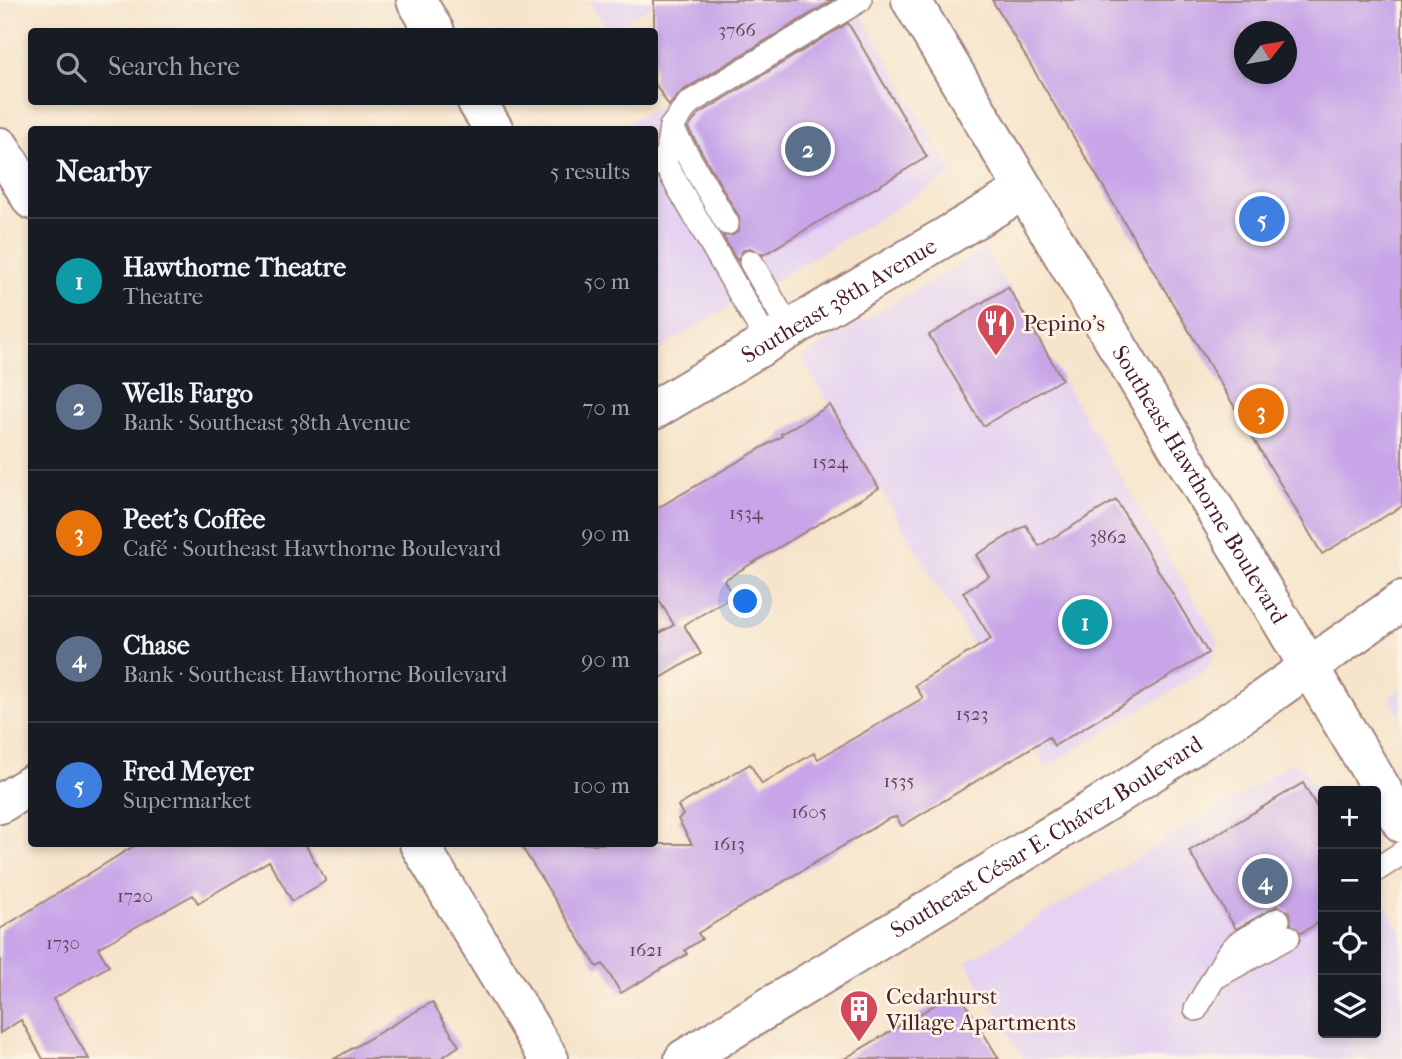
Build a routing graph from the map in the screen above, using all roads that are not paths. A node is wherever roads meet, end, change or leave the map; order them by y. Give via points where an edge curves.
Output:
1 (416, 0) edge
2 (860, 0) edge
3 (911, 0) edge
4 (433, 28) edge
5 (479, 105) edge
6 (492, 126) edge
7 (671, 127) junction
8 (0, 147) edge
9 (660, 164) edge
10 (1024, 190) junction
11 (28, 193) edge
12 (727, 223) dead end
13 (751, 262) dead end
14 (779, 336) junction
15 (658, 408) edge
16 (1402, 601) edge
17 (1309, 666) junction
18 (28, 786) edge
19 (0, 804) edge
20 (1402, 823) edge
21 (421, 847) edge
22 (1402, 853) edge
23 (1381, 867) edge
24 (1283, 928) dead end
25 (1196, 1009) dead end
26 (549, 1059) edge
27 (684, 1059) edge

1 - 4 main road
2 - 7 lane via 690,103
3 - 10 main road, Southeast Hawthorne Boulevard
5 - 6 main road
7 - 9 lane
7 - 12 lane
8 - 11 main road
9 - 14 lane
10 - 14 main road, Southeast 38th Avenue
10 - 17 main road, Southeast Hawthorne Boulevard
13 - 14 lane
14 - 15 main road, Southeast 38th Avenue
16 - 17 main road, Southeast César E. Chávez Boulevard
17 - 20 main road, Southeast Hawthorne Boulevard
17 - 27 main road, Southeast César E. Chávez Boulevard via 1117,795
18 - 19 main road
21 - 26 main road
22 - 23 lane
24 - 25 lane via 1214,978

